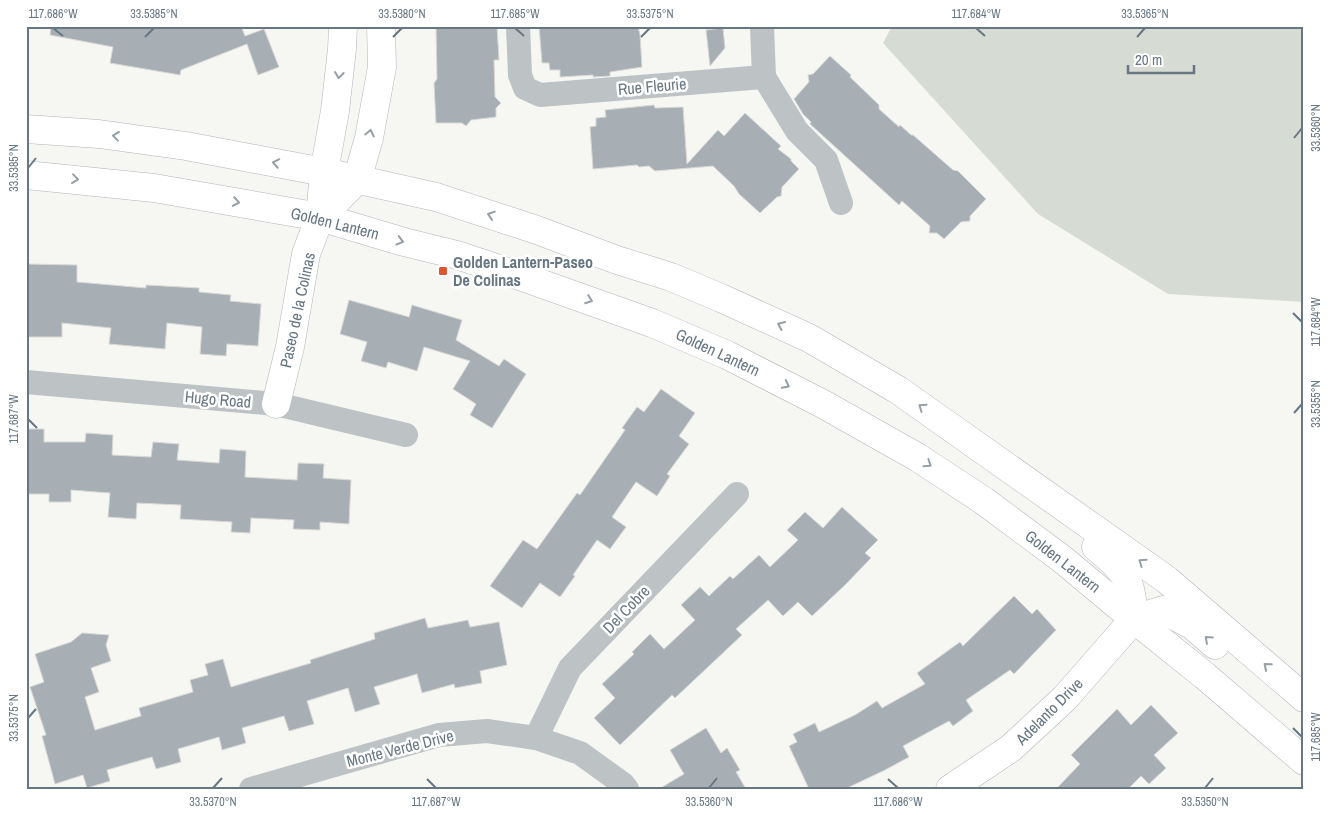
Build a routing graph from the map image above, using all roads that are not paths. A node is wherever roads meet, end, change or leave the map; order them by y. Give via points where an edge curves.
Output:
1 (343, 26) edge
2 (381, 26) edge
3 (518, 26) edge
4 (762, 26) edge
5 (764, 77) junction
6 (26, 129) edge
7 (324, 172) junction
8 (26, 175) edge
9 (357, 180) junction
10 (841, 203) dead end
11 (320, 216) junction
12 (26, 382) edge
13 (276, 404) junction
14 (406, 435) dead end
15 (1004, 465) junction
16 (737, 494) dead end
17 (1134, 619) junction
18 (1304, 698) edge
19 (1304, 706) edge
20 (536, 738) junction
21 (1304, 761) edge
22 (251, 789) edge
23 (626, 789) edge
24 (950, 789) edge

1 -> 7 main road, Paseo de la Colinas via 335,111
9 -> 2 main road, Paseo de la Colinas via 371,131 382,67
3 - 5 street, Rue Fleurie via 520,75 525,88 540,95
4 - 5 street
5 - 10 street via 796,131 826,160
7 -> 6 main road via 186,146 99,134
7 - 9 main road
7 - 11 main road, Paseo de la Colinas
8 -> 11 main road, Golden Lantern via 154,188
9 - 11 main road, Paseo de la Colinas
15 -> 9 main road via 882,380 810,338 721,298 537,230 436,198
11 - 13 main road, Paseo de la Colinas via 306,254 290,347
11 -> 17 main road, Golden Lantern via 518,275 652,323 727,355 824,404 917,457 1062,558
12 - 13 street, Hugo Road
13 - 14 street, Hugo Road
15 - 17 main road via 1019,487 1123,570 1132,592
18 -> 15 main road via 1167,580
16 - 20 street, Del Cobre via 570,668
19 -> 17 main road via 1290,704 1262,687 1192,625 1164,610
17 - 21 main road, Golden Lantern
17 - 24 main road, Adelanto Drive via 1066,698 1011,748
20 - 22 street, Monte Verde Drive via 487,731 439,735
20 - 23 street, Monte Verde Drive via 580,753

